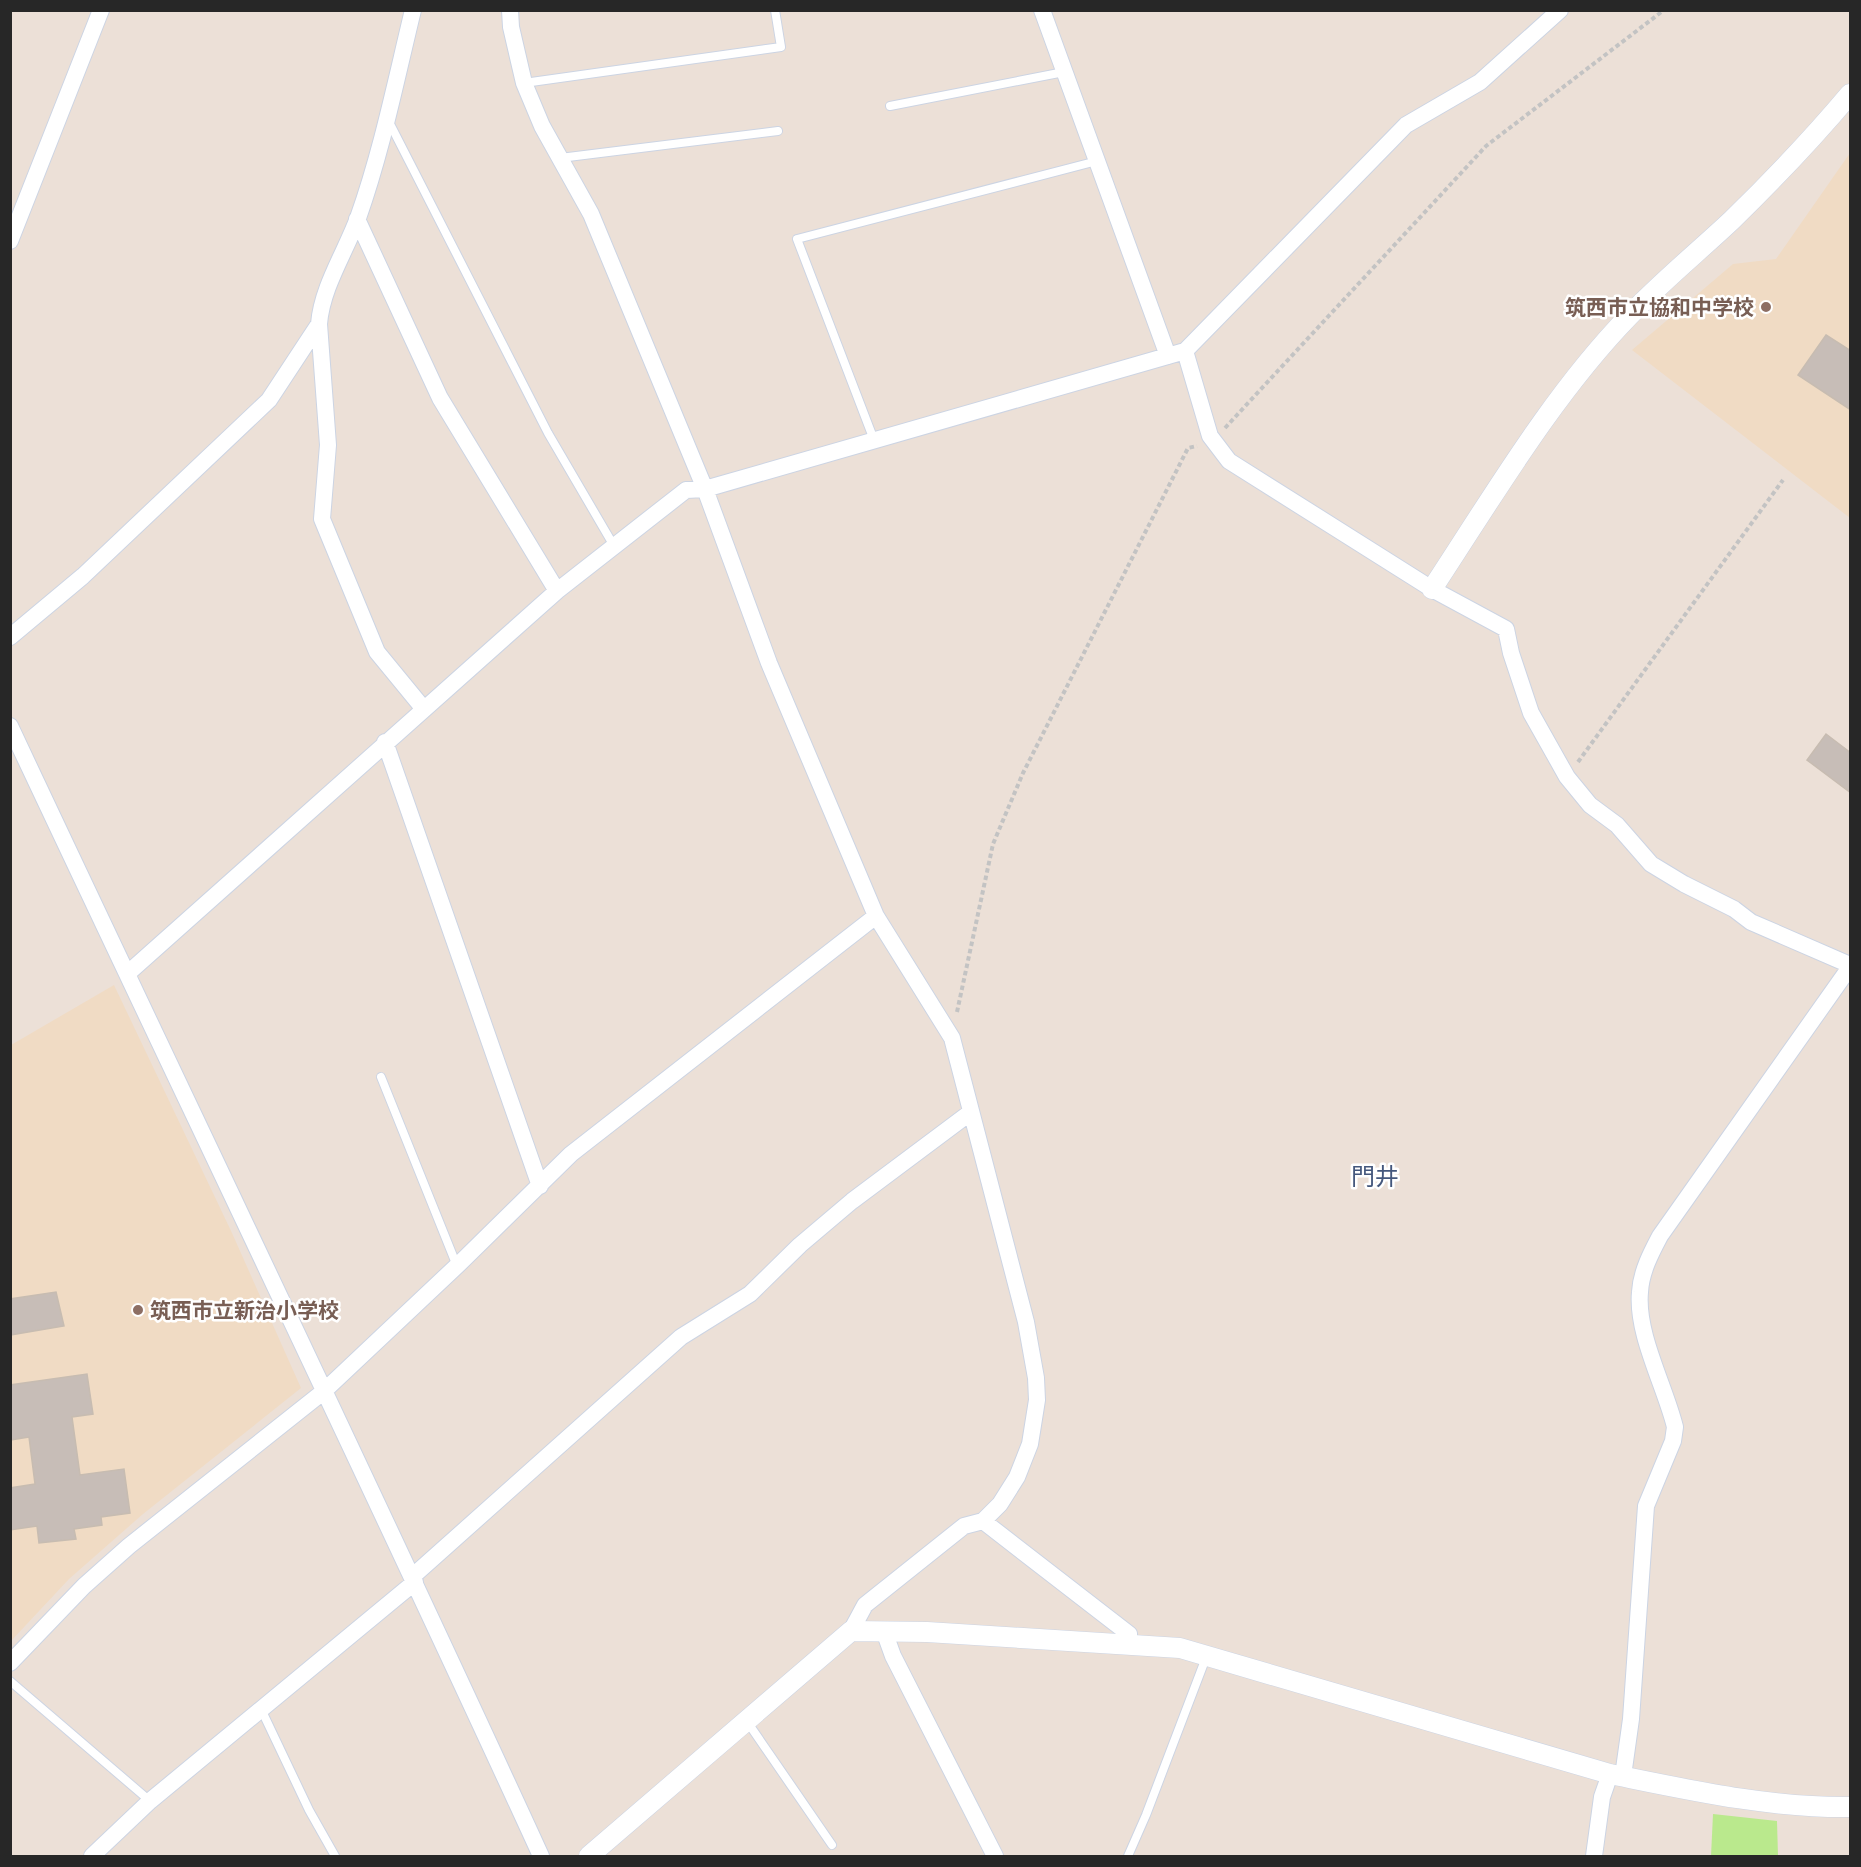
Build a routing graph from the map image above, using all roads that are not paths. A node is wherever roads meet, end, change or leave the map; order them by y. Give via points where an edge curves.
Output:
1 (101, 10) edge
2 (413, 10) edge
3 (510, 10) edge
4 (775, 10) edge
5 (1042, 10) edge
6 (1560, 10) edge
7 (1064, 72) junction
8 (524, 83) junction
9 (1851, 94) edge
10 (890, 106) dead end
11 (388, 120) junction
12 (778, 131) dead end
13 (560, 158) junction
14 (1097, 161) junction
15 (357, 219) junction
16 (10, 241) edge
17 (319, 324) junction
18 (1185, 351) junction
19 (1168, 356) junction
20 (874, 440) junction
21 (705, 489) junction
22 (614, 546) junction
23 (1432, 588) junction
24 (557, 591) junction
25 (10, 637) edge
26 (423, 708) junction
27 (10, 726) edge
28 (385, 742) junction
29 (876, 916) junction
30 (1851, 966) edge
31 (127, 974) junction
32 (381, 1077) dead end
33 (971, 1112) junction
34 (540, 1186) junction
35 (457, 1266) junction
36 (323, 1392) junction
37 (983, 1521) junction
38 (414, 1579) junction
39 (850, 1631) junction
40 (884, 1631) junction
41 (1128, 1642) junction
42 (1207, 1654) junction
43 (10, 1663) edge
44 (10, 1681) edge
45 (261, 1709) junction
46 (746, 1720) junction
47 (1616, 1775) junction
48 (150, 1801) junction
49 (1851, 1807) edge
50 (832, 1845) dead end
51 (92, 1857) edge
52 (335, 1857) edge
53 (541, 1857) edge
54 (589, 1857) edge
55 (995, 1857) edge
56 (1128, 1857) edge
57 (1594, 1857) edge

1 - 16 street
2 - 11 street
3 - 8 street
4 - 8 lane via 782,47
5 - 7 street
6 - 18 street via 1480,82 1406,125
7 - 10 lane
7 - 14 street
8 - 13 street
9 - 23 street via 1732,220 1628,316 1592,358
11 - 15 street
11 - 22 lane via 548,433
12 - 13 lane
13 - 21 street via 591,214
14 - 19 street
14 - 20 lane via 797,239
15 - 17 street via 320,308
15 - 24 street via 440,398
17 - 25 street via 269,400 92,568
17 - 26 street via 328,446 322,519 377,652
18 - 19 street
18 - 23 street via 1213,441 1229,461
19 - 20 street
20 - 21 street
21 - 22 street via 686,490
21 - 29 street via 769,663
22 - 24 street
23 - 30 street via 1506,629 1531,713 1567,777 1651,864 1751,922
24 - 26 street
26 - 28 street
27 - 31 street
28 - 31 street
28 - 34 street
29 - 33 street via 952,1038
29 - 34 street via 571,1154
30 - 47 street via 1660,1236 1642,1279 1640,1312 1675,1427 1674,1441 1646,1506 1632,1707
31 - 36 street
32 - 35 lane
33 - 37 street via 1026,1322 1037,1400 1030,1444 1017,1477 1000,1504
33 - 38 street via 852,1201 750,1294 681,1337
34 - 35 street
35 - 36 street
36 - 38 street
36 - 43 street via 129,1546 84,1586
37 - 39 street via 964,1526 865,1605
37 - 41 street via 1129,1634
38 - 45 street
38 - 53 street
39 - 40 street
39 - 46 street
40 - 41 street
40 - 55 street
41 - 42 street
42 - 47 street
42 - 56 lane
44 - 48 lane
45 - 48 street
45 - 52 lane
46 - 50 lane
46 - 54 street
47 - 49 street via 1678,1789 1771,1802
47 - 57 street via 1602,1797
48 - 51 street

